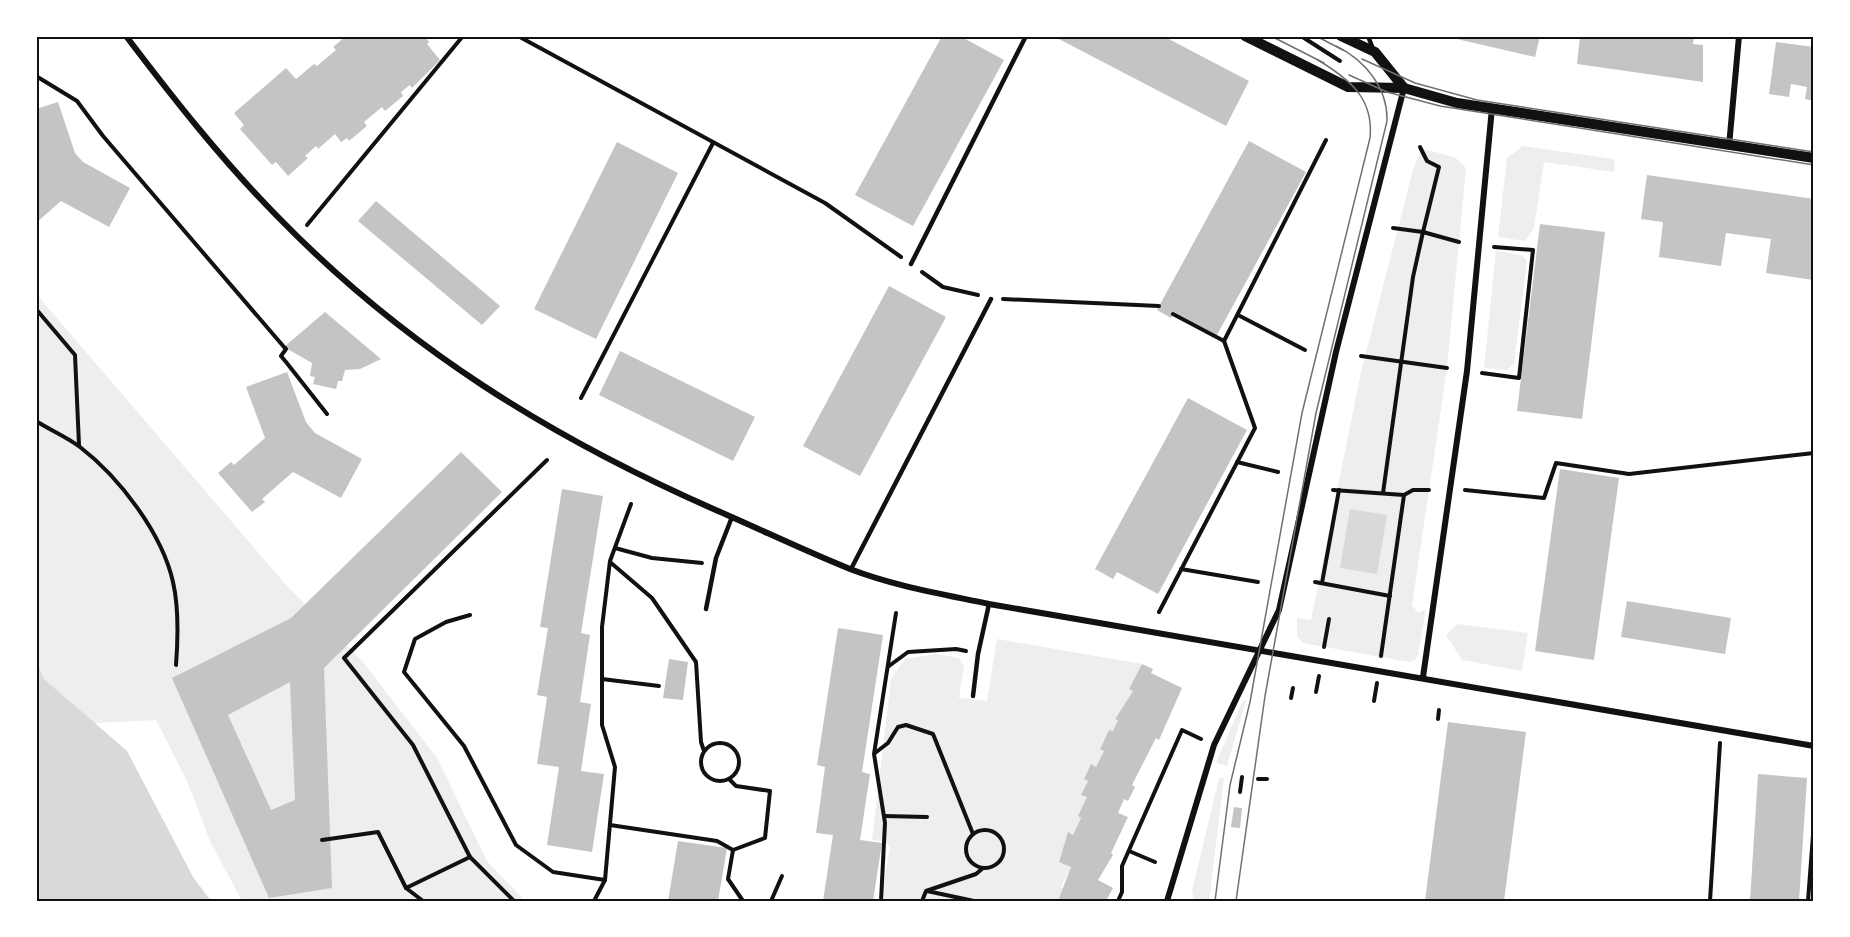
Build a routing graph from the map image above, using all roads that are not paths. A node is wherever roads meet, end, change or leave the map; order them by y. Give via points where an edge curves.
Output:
1 (126, 36) edge
2 (1026, 36) edge
3 (1245, 36) edge
4 (1341, 36) edge
5 (1368, 36) edge
6 (1738, 36) edge
7 (1374, 52) junction
8 (1404, 88) junction
9 (1492, 108) junction
10 (1729, 146) junction
11 (1814, 158) edge
12 (911, 264) road end
13 (991, 298) road end
14 (732, 517) junction
15 (851, 569) junction
16 (989, 604) junction
17 (706, 609) dead end
18 (1262, 650) junction
19 (1423, 677) junction
20 (973, 696) dead end
21 (1814, 746) edge
22 (1167, 901) edge

1 - 14 street via 218,153 297,236 393,321 490,391 567,438 642,478
2 - 12 lane
3 - 8 street via 1348,87
4 - 7 street
5 - 7 lane
6 - 10 street
7 - 8 street
8 - 9 street
8 - 18 street via 1336,352 1279,610
9 - 10 street
9 - 19 street via 1467,371
10 - 11 street
13 - 15 lane
14 - 15 street
14 - 17 lane via 716,558
15 - 16 street
16 - 18 street
16 - 20 lane
18 - 19 street
18 - 22 street via 1214,745
19 - 21 street

